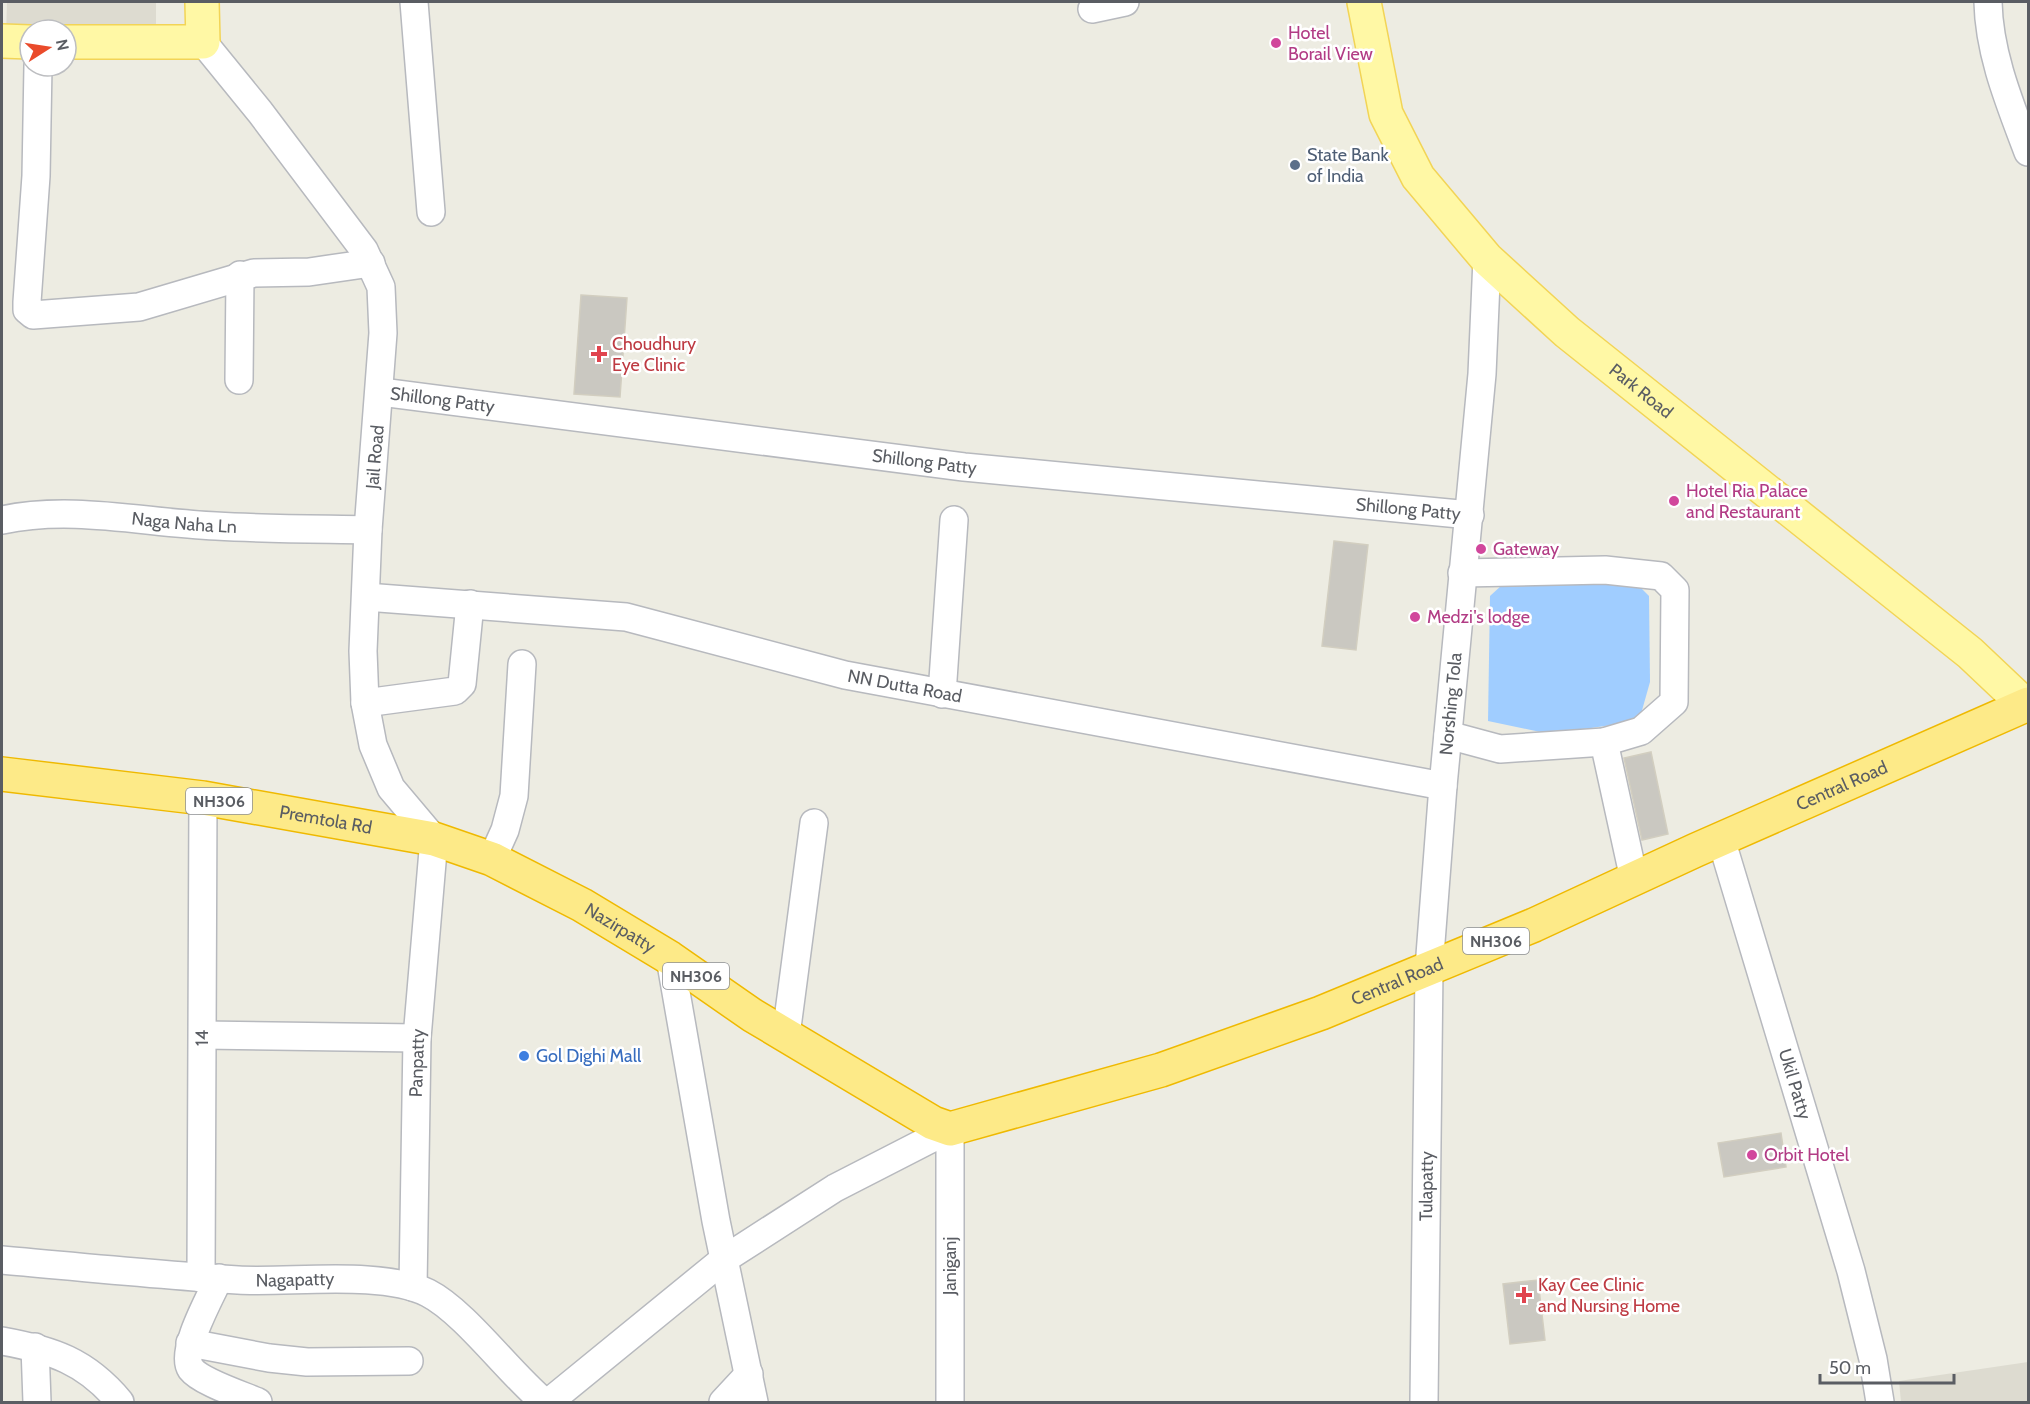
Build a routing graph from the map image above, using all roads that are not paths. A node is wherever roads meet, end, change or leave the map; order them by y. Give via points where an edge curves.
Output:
1 (202, 2) edge
2 (414, 2) edge
3 (1125, 2) edge
4 (1364, 2) edge
5 (1988, 2) edge
6 (1092, 9) dead end
7 (2, 41) edge
8 (18, 42) edge
9 (78, 42) edge
10 (203, 42) junction
11 (38, 78) edge
12 (2028, 153) edge
13 (431, 212) dead end
14 (1487, 259) junction
15 (371, 262) junction
16 (240, 276) junction
17 (239, 380) dead end
18 (381, 392) junction
19 (1470, 515) junction
20 (2, 520) edge
21 (954, 520) dead end
22 (368, 530) junction
23 (1462, 573) junction
24 (366, 597) junction
25 (470, 604) junction
26 (522, 664) dead end
27 (942, 694) junction
28 (365, 703) junction
29 (2027, 705) edge
30 (1448, 735) junction
31 (1604, 742) junction
32 (2, 774) edge
33 (1443, 786) junction
34 (203, 798) junction
35 (814, 823) dead end
36 (434, 839) junction
37 (1721, 839) junction
38 (492, 859) junction
39 (1634, 879) junction
40 (670, 958) junction
41 (1429, 969) junction
42 (203, 1035) junction
43 (786, 1035) junction
44 (417, 1038) junction
45 (950, 1129) junction
46 (2, 1260) edge
47 (723, 1260) junction
48 (210, 1278) junction
49 (412, 1287) junction
50 (2, 1341) edge
51 (190, 1343) junction
52 (35, 1347) junction
53 (409, 1361) dead end
54 (749, 1374) junction
55 (37, 1402) edge
56 (120, 1402) edge
57 (258, 1402) edge
58 (544, 1402) edge
59 (549, 1402) edge
60 (723, 1402) edge
61 (754, 1402) edge
62 (950, 1402) edge
63 (1424, 1402) edge
64 (1880, 1402) edge

1 - 10 main road
2 - 13 street
3 - 6 street
4 - 14 main road, Park Road via 1386,114 1418,177
5 - 12 street via 2006,95
7 - 8 main road
9 - 10 main road
10 - 15 street, Jail Road
11 - 16 street via 27,310 33,315 139,307
14 - 19 street, Norshing Tola
14 - 29 main road, Park Road via 1567,332 1970,653
15 - 16 street via 309,272
15 - 18 street, Jail Road via 383,301
16 - 17 street
18 - 19 street, Shillong Patty via 964,467
18 - 22 street, Jail Road
19 - 23 street, Norshing Tola
20 - 22 street, Naga Naha Ln via 68,514 215,526
21 - 27 street
22 - 24 street, Jail Road
23 - 30 street, Norshing Tola
23 - 31 street via 1605,570 1661,576 1675,590 1674,702 1641,730
24 - 25 street, NN Dutta Road
24 - 28 street, Jail Road
25 - 27 street, NN Dutta Road via 626,617 784,660
25 - 28 street via 462,684 455,691
26 - 38 street via 514,796
27 - 33 street, NN Dutta Road
28 - 36 street, Jail Road via 373,745 391,788
29 - 37 highway, Central Road / NH306
30 - 31 street via 1500,749
30 - 33 street, Norshing Tola
31 - 39 street
32 - 34 highway, Premtola Rd / NH306
33 - 41 street, Norshing Tola
34 - 36 highway, Premtola Rd / NH306
34 - 42 street, 14
35 - 43 street
36 - 38 highway, Nazirpatty / NH306
36 - 44 street, Panpatty
37 - 39 highway, Central Road / NH306
37 - 64 street, Ukil Patty via 1854,1280
38 - 40 highway, Nazirpatty / NH306 via 582,905
39 - 41 highway, Central Road / NH306
40 - 43 highway, Nazirpatty / NH306
40 - 47 street
41 - 45 highway, Central Road / NH306 via 1227,1048
41 - 63 street, Tulapatty
42 - 44 street
42 - 48 street, 14
43 - 45 highway, Nazirpatty / NH306 via 933,1123
44 - 49 street, Panpatty
45 - 47 street via 835,1188
45 - 62 street, Janiganj
46 - 48 street, Nagapatty
47 - 54 street
47 - 59 street
48 - 49 street, Nagapatty via 382,1281
48 - 51 street
49 - 58 street, Nagapatty via 453,1312
50 - 52 street
51 - 53 street via 307,1362
51 - 57 street via 192,1369
52 - 55 street
52 - 56 street via 86,1370
54 - 60 street
54 - 61 street

